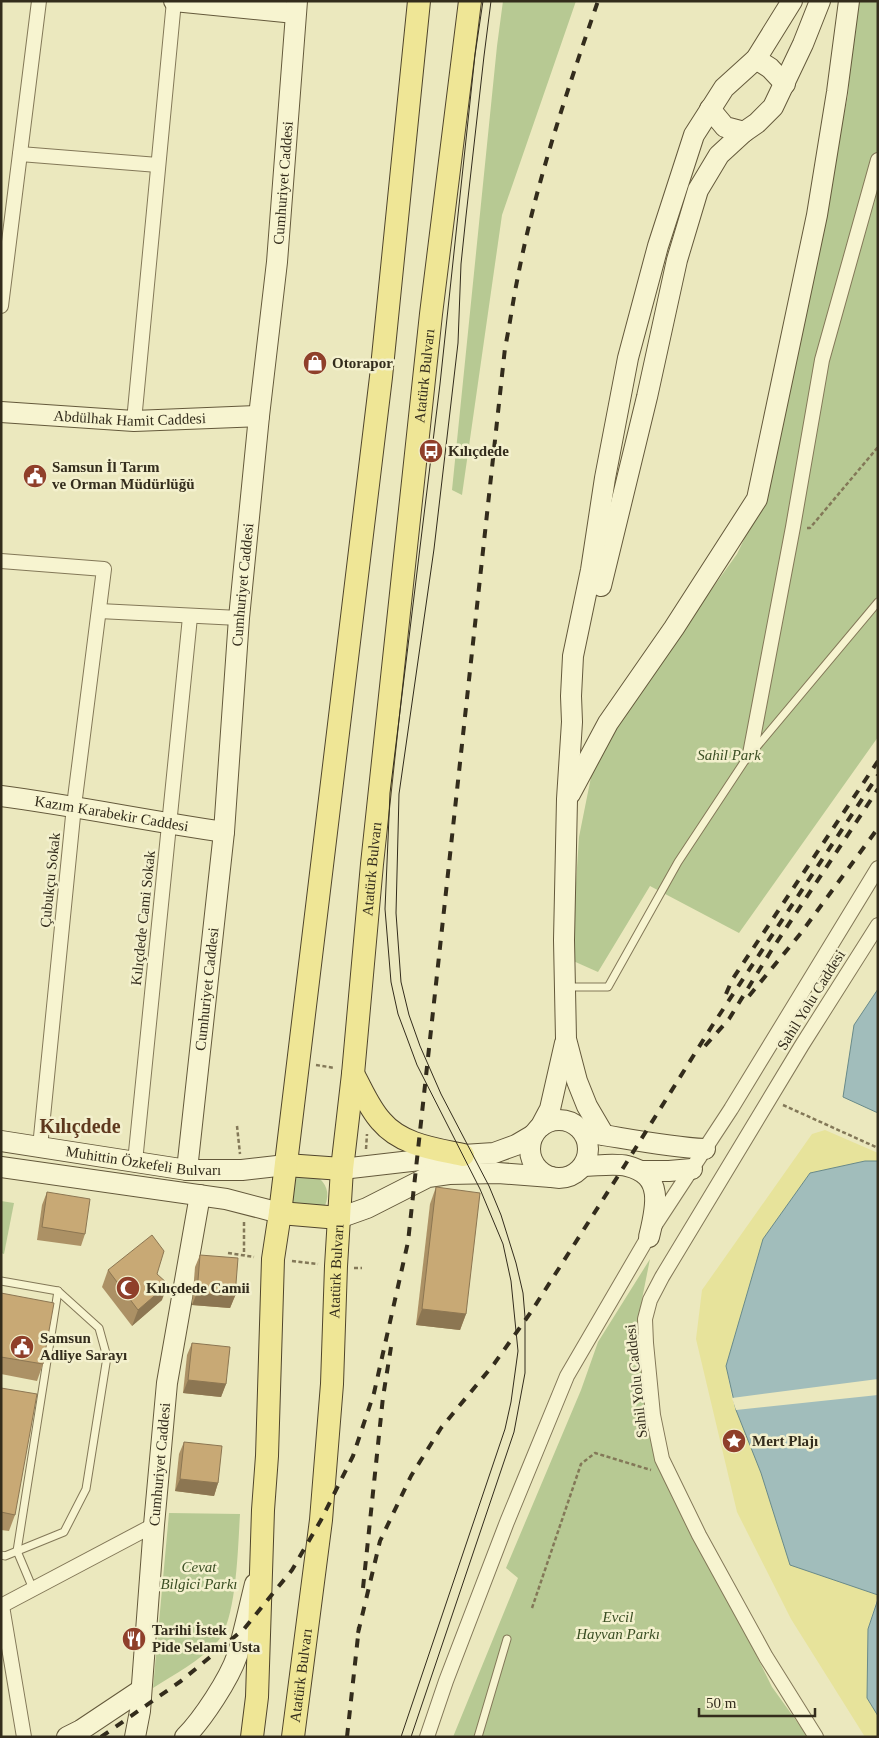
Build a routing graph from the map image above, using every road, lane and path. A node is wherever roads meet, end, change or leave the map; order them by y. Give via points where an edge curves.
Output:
1 (39, 1) edge
2 (419, 1) edge
3 (470, 1) edge
4 (792, 1) edge
5 (849, 1) edge
6 (182, 2) edge
7 (818, 3) edge
8 (296, 7) edge
9 (756, 59) junction
10 (785, 84) junction
11 (710, 109) junction
12 (744, 132) junction
13 (20, 154) junction
14 (878, 160) edge
15 (158, 165) junction
16 (1, 306) edge
17 (1, 412) edge
18 (259, 416) junction
19 (134, 421) junction
20 (878, 447) edge
21 (793, 528) junction
22 (1, 561) edge
23 (878, 602) edge
24 (99, 611) junction
25 (190, 617) junction
26 (239, 618) junction
27 (572, 722) junction
28 (750, 754) junction
29 (1, 796) edge
30 (568, 799) junction
31 (74, 806) junction
32 (168, 824) junction
33 (224, 832) junction
34 (878, 868) edge
35 (878, 926) edge
36 (564, 987) junction
37 (566, 1039) junction
38 (298, 1062) junction
39 (353, 1072) junction
40 (778, 1102) dead end
41 (537, 1131) junction
42 (584, 1132) junction
43 (604, 1135) junction
44 (1, 1141) edge
45 (40, 1147) junction
46 (878, 1148) edge
47 (705, 1149) junction
48 (463, 1154) junction
49 (135, 1162) junction
50 (286, 1165) junction
51 (1, 1166) edge
52 (583, 1166) junction
53 (342, 1169) junction
54 (692, 1169) junction
55 (187, 1170) junction
56 (641, 1172) junction
57 (551, 1177) junction
58 (200, 1195) junction
59 (280, 1213) junction
60 (340, 1218) junction
61 (649, 1237) junction
62 (228, 1253) dead end
63 (273, 1259) junction
64 (336, 1266) junction
65 (362, 1268) dead end
66 (1, 1281) edge
67 (58, 1291) junction
68 (656, 1471) dead end
69 (154, 1525) junction
70 (17, 1551) junction
71 (1, 1555) edge
72 (262, 1560) junction
73 (33, 1589) junction
74 (2, 1606) edge
75 (532, 1608) dead end
76 (507, 1639) dead end
77 (141, 1690) junction
78 (24, 1737) edge
79 (66, 1737) edge
80 (135, 1737) edge
81 (185, 1737) edge
82 (252, 1737) edge
83 (293, 1737) edge
84 (427, 1737) edge
85 (478, 1737) edge
86 (816, 1737) edge

1 - 13 street
2 - 38 main road via 381,377
3 - 39 main road, Atatürk Bulvarı via 423,391
4 - 9 main road
5 - 30 main road via 817,215 757,499 608,724
6 - 8 main road
6 - 15 street
7 - 10 main road
8 - 18 main road, Cumhuriyet Caddesi via 277,262
9 - 10 main road
9 - 11 main road via 724,88
10 - 12 main road via 773,107
11 - 12 main road via 725,127
11 - 27 main road via 694,135 658,246 628,358 574,656
12 - 27 main road via 719,155 698,190 677,260 594,615 582,697
13 - 15 street
13 - 16 street
14 - 21 street via 822,360
15 - 19 street
17 - 19 main road, Abdülhak Hamit Caddesi
18 - 19 main road, Abdülhak Hamit Caddesi
18 - 26 main road, Cumhuriyet Caddesi
20 - 21 path via 810,528
21 - 28 street
22 - 24 street, Çubukçu Sokak via 104,569
23 - 28 lane
24 - 25 street
24 - 31 street, Çubukçu Sokak
25 - 26 street
25 - 32 street, Kılıçdede Cami Sokak
26 - 33 main road, Cumhuriyet Caddesi
27 - 30 main road
28 - 36 lane via 678,862 608,988
29 - 31 main road, Kazım Karabekir Caddesi
30 - 36 main road
31 - 32 main road, Kazım Karabekir Caddesi
31 - 45 street, Çubukçu Sokak
32 - 33 main road, Kazım Karabekir Caddesi
32 - 49 street, Kılıçdede Cami Sokak
33 - 55 main road, Cumhuriyet Caddesi
34 - 47 street
35 - 86 street, Sahil Yolu Caddesi via 662,1277 645,1319 653,1415 662,1459 699,1535 766,1656
36 - 37 main road
37 - 41 main road via 550,1109
37 - 43 main road via 587,1106
38 - 39 path
38 - 50 main road
39 - 48 main road via 381,1122 399,1137
39 - 53 main road, Atatürk Bulvarı
40 - 46 path
41 - 42 main road via 556,1119 575,1124
41 - 48 main road via 516,1145 494,1153
41 - 57 main road via 530,1143 532,1160 543,1174
42 - 43 main road
42 - 52 main road via 589,1148
43 - 47 main road
44 - 45 main road, Muhittin Özkefeli Bulvarı
45 - 49 main road, Muhittin Özkefeli Bulvarı
47 - 54 street
48 - 53 main road
49 - 55 main road, Muhittin Özkefeli Bulvarı
50 - 53 main road
50 - 55 main road, Muhittin Özkefeli Bulvarı via 242,1170
50 - 59 main road
51 - 58 main road, Muhittin Özkefeli Bulvarı
52 - 56 main road via 625,1165
52 - 57 main road via 568,1177
53 - 60 main road, Atatürk Bulvarı
54 - 56 main road
54 - 61 street
56 - 61 main road via 651,1181 655,1194 656,1209
57 - 60 main road via 498,1172 428,1177
58 - 59 main road, Muhittin Özkefeli Bulvarı
58 - 69 main road, Cumhuriyet Caddesi via 168,1383
59 - 60 main road
59 - 63 main road
60 - 64 main road, Atatürk Bulvarı
61 - 84 street via 567,1376 507,1522
62 - 63 path
63 - 64 path
63 - 72 main road
64 - 65 path
64 - 83 main road, Atatürk Bulvarı via 332,1384 322,1520
66 - 67 lane
67 - 70 lane
67 - 70 lane via 99,1328 107,1357 86,1489 64,1532
68 - 75 path via 595,1453 581,1464
69 - 73 street
69 - 77 main road, Cumhuriyet Caddesi
70 - 71 lane
70 - 73 lane
72 - 81 main road via 236,1658 219,1692
72 - 82 main road via 257,1697
73 - 74 street
74 - 78 street
76 - 85 lane
77 - 79 main road
77 - 80 main road, Cumhuriyet Caddesi

